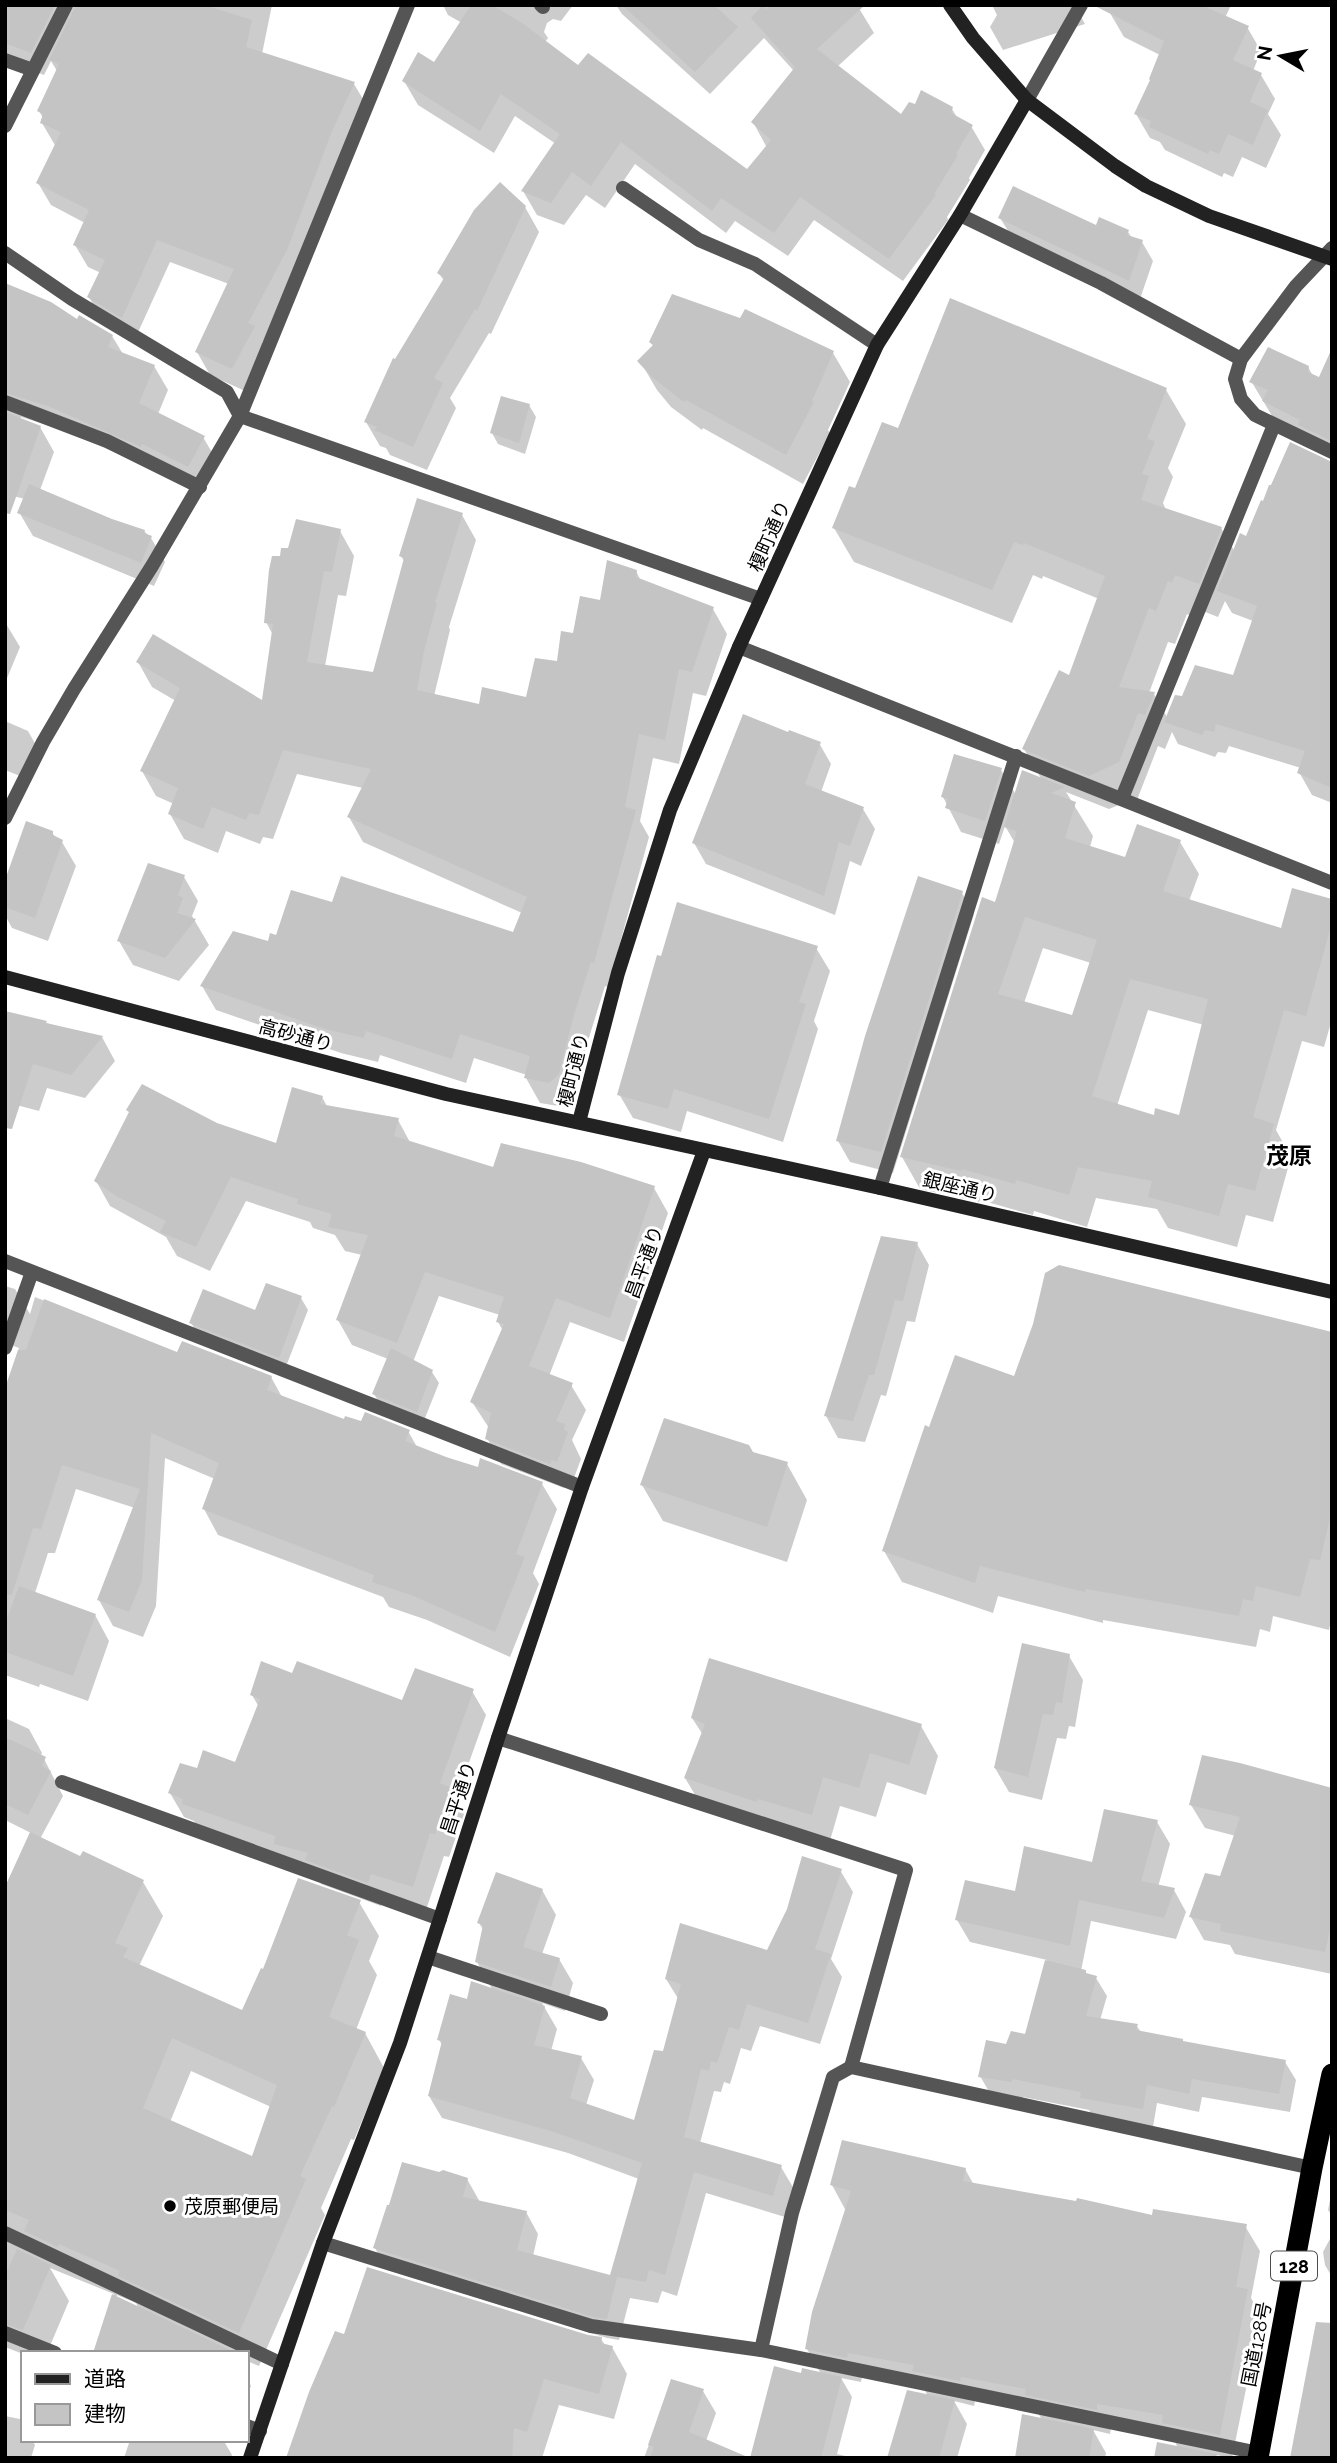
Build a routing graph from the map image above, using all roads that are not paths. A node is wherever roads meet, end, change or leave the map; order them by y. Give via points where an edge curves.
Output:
1 (66, 5) edge
2 (408, 5) edge
3 (950, 5) edge
4 (1081, 5) edge
5 (5, 60) edge
6 (33, 70) junction
7 (1027, 100) junction
8 (5, 126) edge
9 (623, 188) dead end
10 (960, 215) junction
11 (5, 253) edge
12 (1330, 255) edge
13 (877, 345) junction
14 (1241, 359) junction
15 (5, 402) edge
16 (240, 416) junction
17 (1275, 425) junction
18 (1332, 452) edge
19 (200, 487) junction
20 (761, 599) junction
21 (739, 648) junction
22 (1016, 756) junction
23 (1122, 798) junction
24 (5, 818) edge
25 (1332, 883) edge
26 (5, 977) edge
27 (579, 1122) junction
28 (704, 1151) junction
29 (880, 1188) junction
30 (5, 1261) edge
31 (32, 1272) junction
32 (1332, 1292) edge
33 (5, 1348) edge
34 (582, 1488) junction
35 (498, 1738) junction
36 (62, 1782) dead end
37 (440, 1919) junction
38 (428, 1957) junction
39 (601, 2014) dead end
40 (851, 2067) junction
41 (1332, 2074) edge
42 (1312, 2168) junction
43 (5, 2233) edge
44 (323, 2243) junction
45 (5, 2333) edge
46 (761, 2350) junction
47 (50, 2351) edge
48 (282, 2364) junction
49 (253, 2429) edge
50 (1259, 2455) edge
51 (250, 2458) edge

1 - 6 street
2 - 16 street
3 - 7 street
4 - 7 street, 榎町通り
5 - 6 street
6 - 8 street
7 - 10 street, 榎町通り
7 - 12 street via 1146,186 1209,216
9 - 13 street via 699,240 755,264
10 - 13 street, 榎町通り
10 - 14 street via 1101,283
11 - 16 street via 227,392
12 - 14 street via 1296,286
13 - 20 street, 榎町通り
14 - 17 street via 1235,379 1241,399 1255,415
15 - 19 street via 107,441
16 - 19 street
16 - 20 street
17 - 18 street
17 - 23 street
19 - 24 street via 74,689
20 - 21 street, 榎町通り
21 - 22 street
21 - 27 street, 榎町通り via 670,810 618,973
22 - 23 street
22 - 29 street
23 - 25 street
26 - 27 street, 高砂通り via 446,1094
27 - 28 street, 銀座通り
28 - 29 street, 銀座通り
28 - 34 street, 昌平通り
29 - 32 street, 銀座通り
30 - 31 street
31 - 33 street
31 - 34 street
34 - 35 street, 昌平通り
35 - 37 street, 昌平通り
35 - 40 street via 906,1870
36 - 37 street
37 - 38 street, 昌平通り
38 - 39 street
38 - 44 street, 昌平通り
40 - 42 street
40 - 46 street via 833,2077 792,2213
41 - 42 highway, 国道128号 / 128
42 - 50 highway, 国道128号 / 128
43 - 48 street
44 - 46 street via 591,2326
44 - 48 street, 昌平通り
45 - 47 street
46 - 50 street
48 - 49 street, 昌平通り
49 - 51 street, 昌平通り

